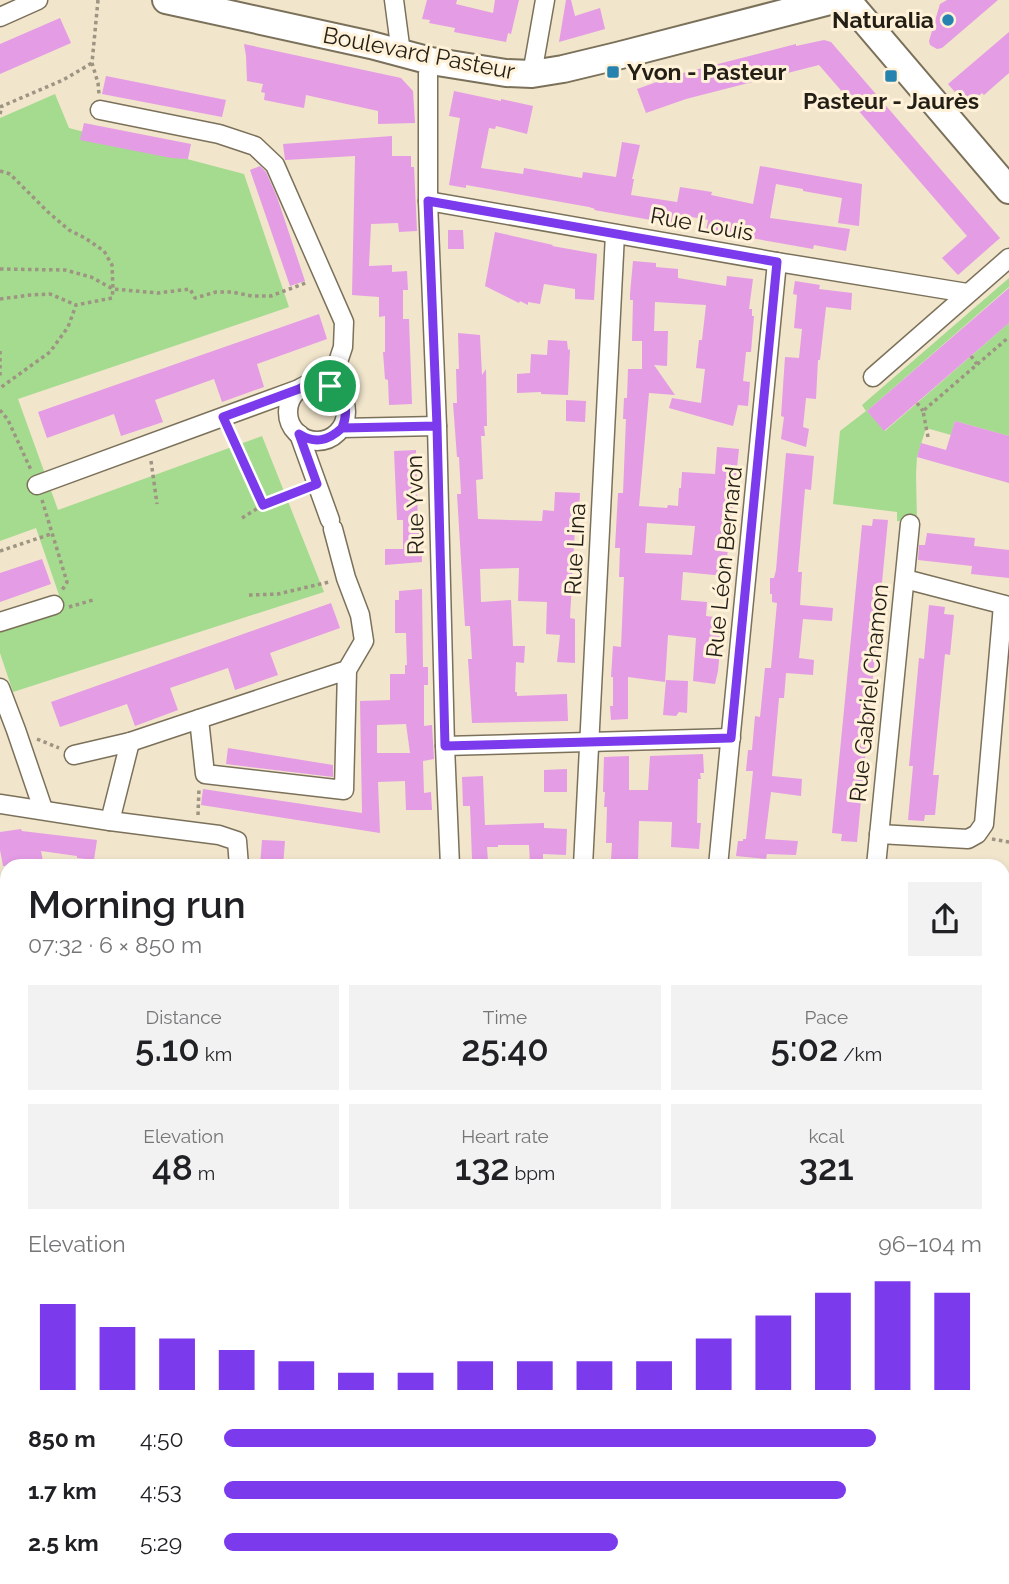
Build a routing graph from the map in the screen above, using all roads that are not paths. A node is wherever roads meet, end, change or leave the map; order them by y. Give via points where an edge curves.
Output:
1 (38, 0) edge
2 (166, 0) edge
3 (394, 0) edge
4 (545, 0) edge
5 (834, 0) edge
6 (847, 0) edge
7 (222, 6) edge
8 (0, 17) edge
9 (401, 53) junction
10 (431, 61) junction
11 (532, 74) junction
12 (100, 110) road end
13 (1009, 190) edge
14 (428, 201) junction
15 (615, 234) junction
16 (1009, 258) edge
17 (777, 262) junction
18 (967, 293) junction
19 (873, 377) dead end
20 (330, 386) junction
21 (299, 389) junction
22 (437, 426) junction
23 (342, 428) junction
24 (299, 434) junction
25 (37, 485) road end
26 (910, 524) dead end
27 (905, 579) junction
28 (54, 605) road end
29 (1006, 606) edge
30 (0, 622) edge
31 (347, 670) junction
32 (0, 688) edge
33 (199, 719) junction
34 (8, 729) edge
35 (731, 738) junction
36 (130, 742) junction
37 (590, 742) junction
38 (445, 746) junction
39 (74, 755) road end
40 (0, 804) edge
41 (43, 809) junction
42 (110, 821) junction
43 (879, 834) junction
44 (238, 859) edge
45 (450, 859) edge
46 (583, 859) edge
47 (719, 859) edge
48 (877, 859) edge

1 - 8 street
2 - 7 main road, Boulevard Pasteur
3 - 9 street
4 - 11 street
5 - 11 main road, Boulevard Pasteur via 617,57
6 - 13 main road
7 - 9 main road, Boulevard Pasteur
9 - 10 main road, Boulevard Pasteur
10 - 11 main road, Boulevard Pasteur
10 - 14 street, Rue Yvon
12 - 20 street via 219,134 255,146 275,165 344,322 343,347
14 - 15 street, Rue Louis
14 - 22 street, Rue Yvon
15 - 17 street, Rue Louis
15 - 37 street, Rue Lina
16 - 18 street
17 - 18 street, Rue Louis
17 - 35 street, Rue Léon Bernard
18 - 19 street
20 - 21 street via 314,383
20 - 23 street via 344,400
21 - 24 street via 288,411
21 - 25 street
22 - 23 street
22 - 38 street, Rue Yvon
23 - 24 street via 326,440
24 - 31 street via 360,614 364,641
26 - 27 street, Rue Gabriel Chamon
27 - 29 street
27 - 43 street, Rue Gabriel Chamon
28 - 30 street
29 - 43 street via 984,824 968,839
31 - 33 street
31 - 33 street via 344,790 205,774
32 - 34 street
33 - 36 street
34 - 41 street
35 - 37 street
35 - 47 street, Rue Léon Bernard
36 - 39 street
36 - 42 street
37 - 38 street
37 - 46 street, Rue Lina
38 - 45 street, Rue Yvon
40 - 41 street
41 - 42 street
42 - 44 street via 219,835 237,841
43 - 48 street, Rue Gabriel Chamon

